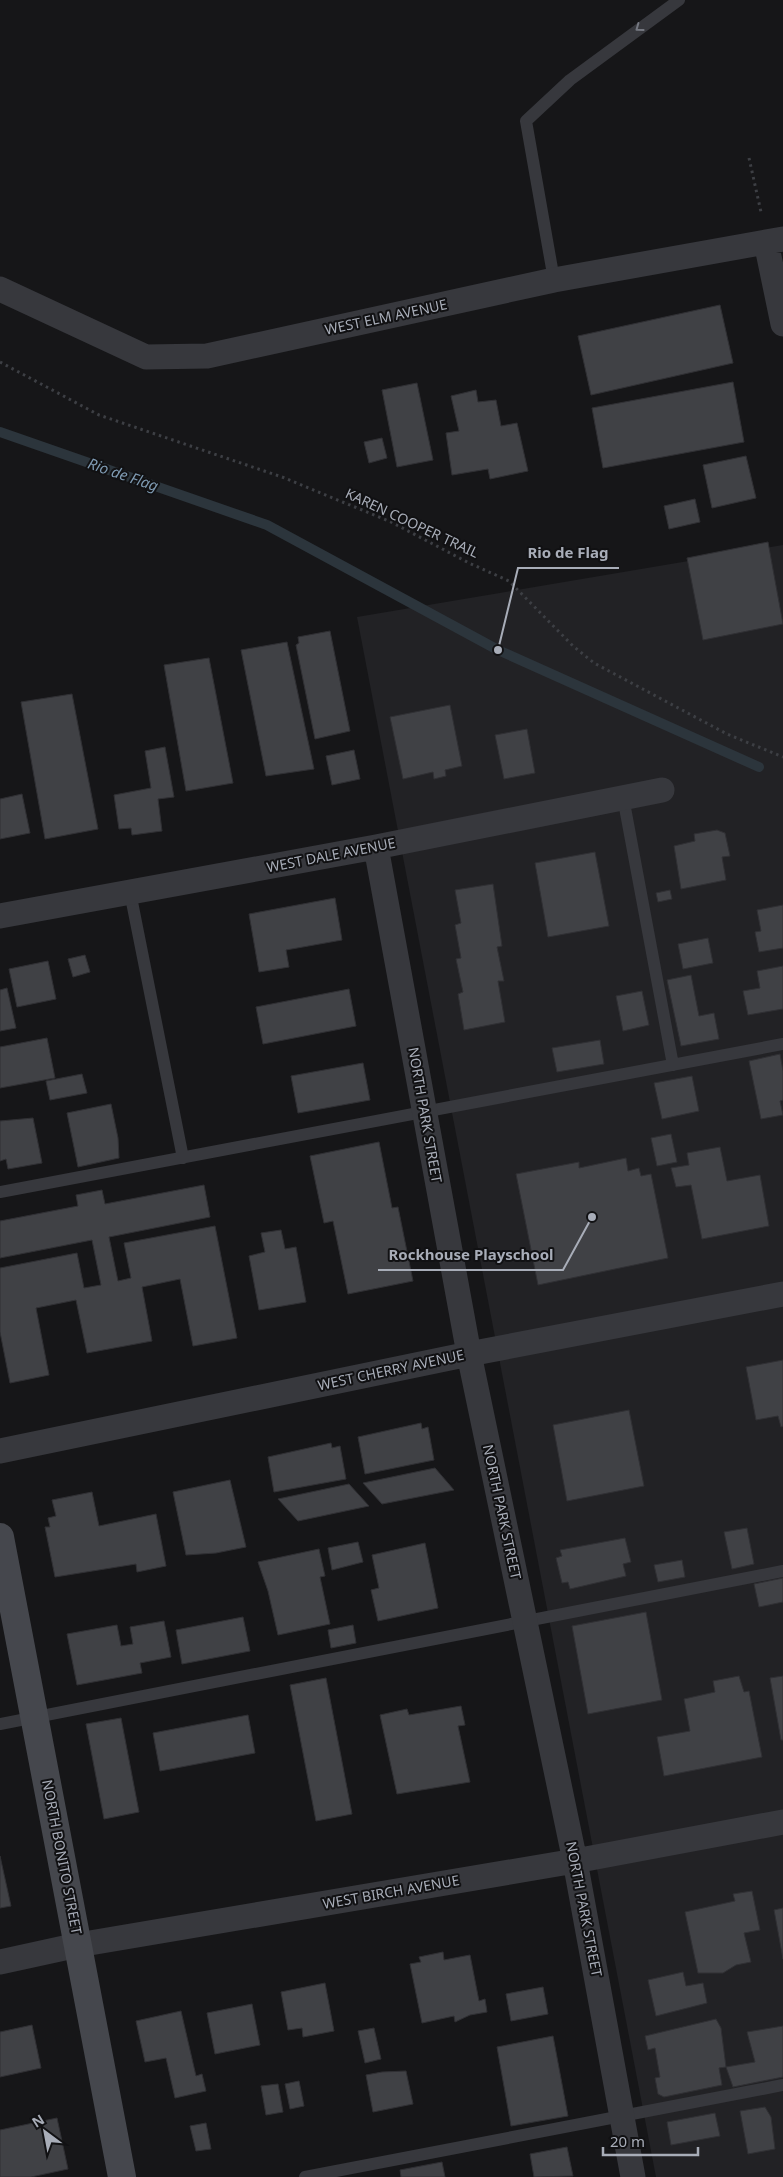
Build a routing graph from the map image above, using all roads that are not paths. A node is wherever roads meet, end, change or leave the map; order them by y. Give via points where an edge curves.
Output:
1 (679, 0) edge
2 (775, 241) edge
3 (554, 280) junction
4 (0, 289) edge
5 (783, 324) edge
6 (662, 790) dead end
7 (623, 798) junction
8 (376, 847) junction
9 (130, 892) junction
10 (0, 916) edge
11 (783, 1044) edge
12 (673, 1065) junction
13 (424, 1112) junction
14 (183, 1158) junction
15 (0, 1192) edge
16 (783, 1294) edge
17 (469, 1354) junction
18 (0, 1451) edge
19 (0, 1537) edge
20 (783, 1571) edge
21 (525, 1621) junction
22 (35, 1717) junction
23 (0, 1724) edge
24 (783, 1822) edge
25 (575, 1861) junction
26 (78, 1945) junction
27 (0, 1962) edge
28 (783, 2085) edge
29 (622, 2116) junction
30 (122, 2177) edge
31 (305, 2177) edge
32 (633, 2177) edge

1 -> 3 lane via 570,80 526,121
2 - 3 street, WEST ELM AVENUE
2 - 5 street
3 - 4 street, WEST ELM AVENUE via 207,356 155,357 146,357
6 - 7 street, WEST DALE AVENUE
7 - 8 street, WEST DALE AVENUE
7 - 12 lane
8 - 9 street, WEST DALE AVENUE
8 - 13 street, NORTH PARK STREET
9 - 10 street, WEST DALE AVENUE
9 - 14 lane
11 - 12 lane
12 - 13 lane
13 - 14 lane
13 - 17 street, NORTH PARK STREET
14 - 15 lane
16 - 17 street, WEST CHERRY AVENUE
17 - 18 street, WEST CHERRY AVENUE
17 - 21 street, NORTH PARK STREET
19 - 22 street, NORTH BONITO STREET
20 - 21 lane
21 - 22 lane
21 - 25 street, NORTH PARK STREET
22 - 23 lane
22 - 26 street, NORTH BONITO STREET
24 - 25 street, WEST BIRCH AVENUE
25 - 26 street, WEST BIRCH AVENUE
25 - 29 street, NORTH PARK STREET
26 - 27 street, WEST BIRCH AVENUE
26 - 30 street, NORTH BONITO STREET
28 - 29 lane
29 - 31 lane
29 - 32 street, NORTH PARK STREET

